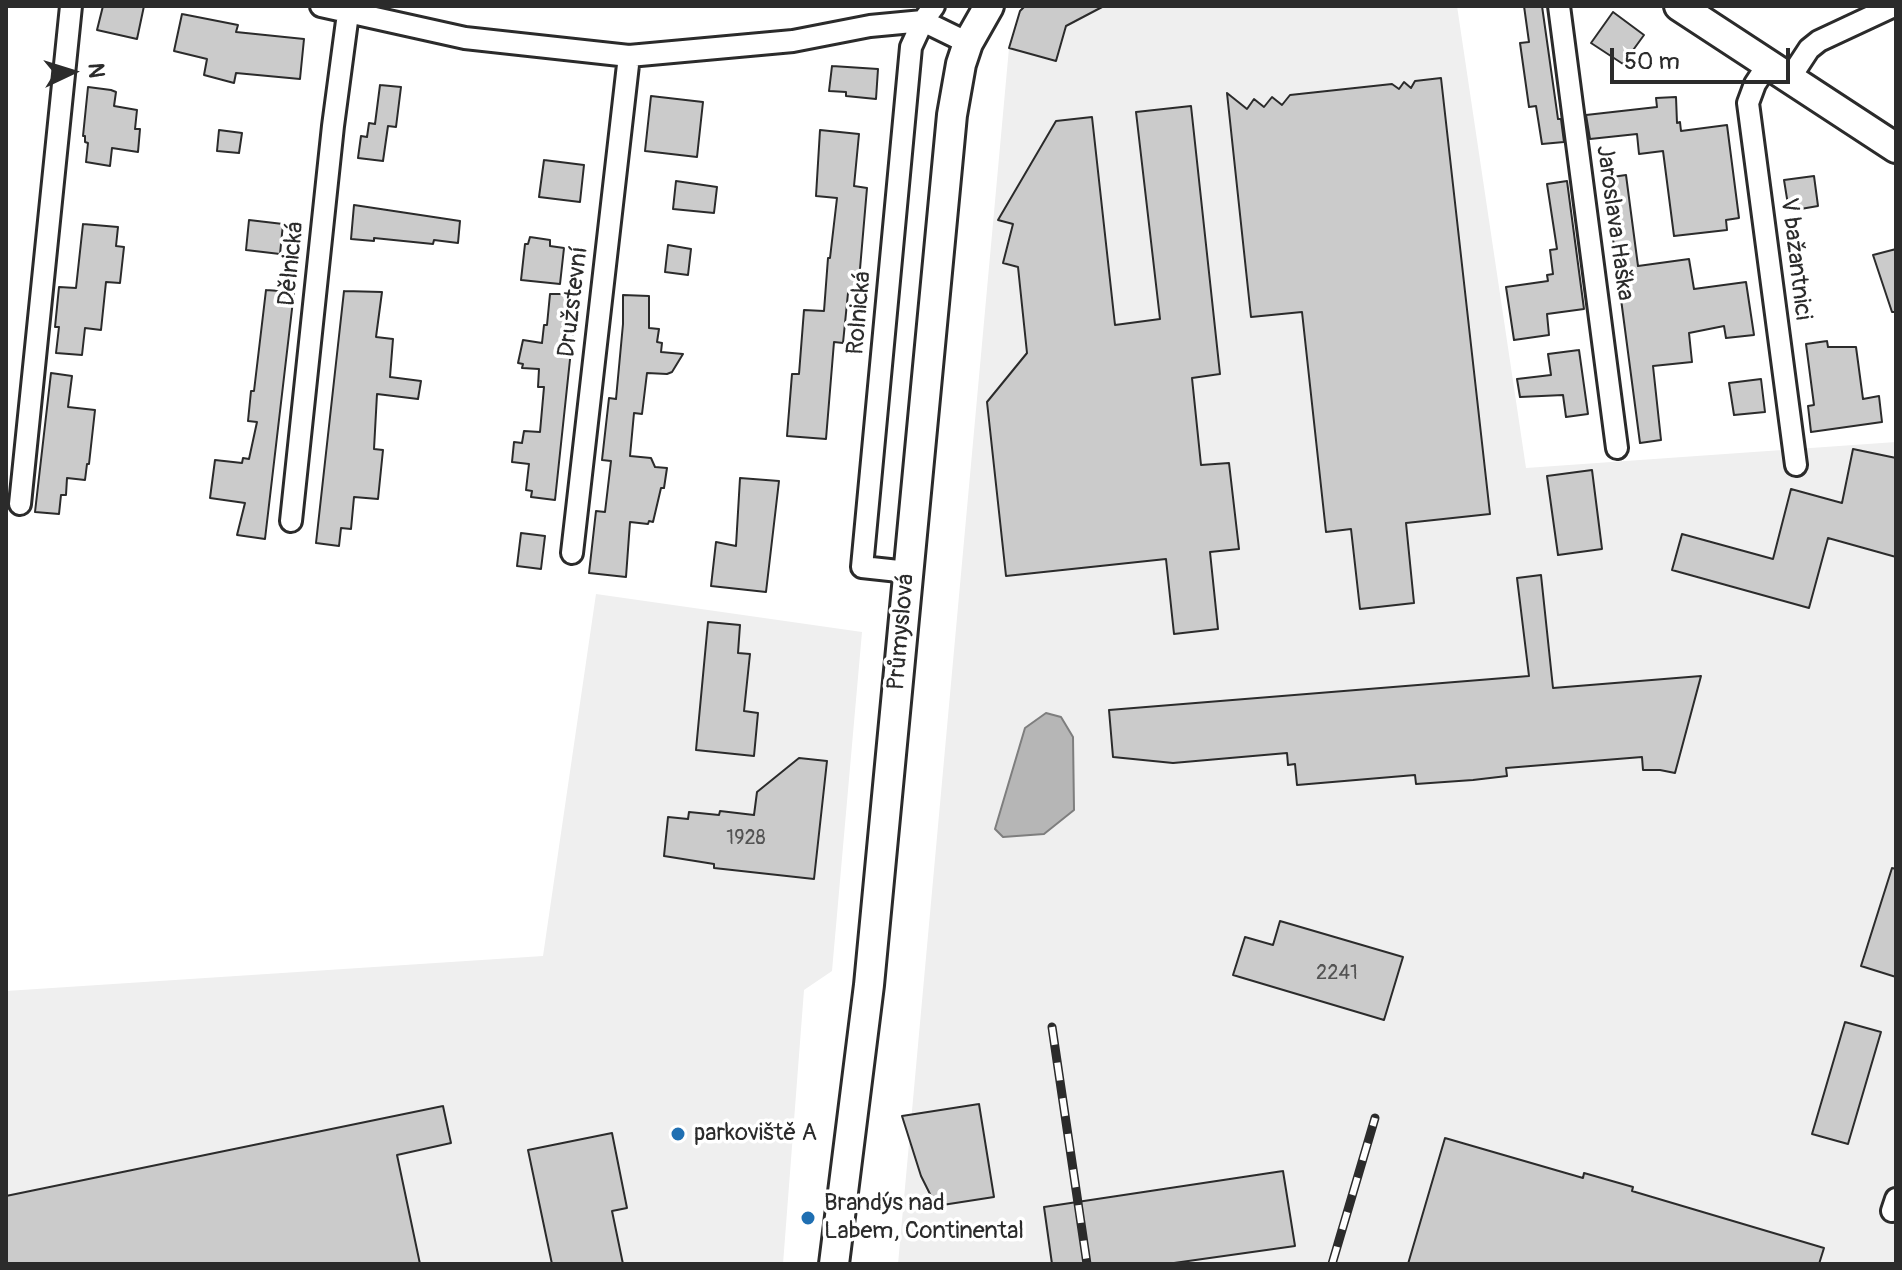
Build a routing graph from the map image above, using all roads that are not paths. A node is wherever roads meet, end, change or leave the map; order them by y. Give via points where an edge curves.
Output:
1 (71, 6) edge
2 (321, 6) edge
3 (989, 6) edge
4 (1559, 6) edge
5 (1679, 6) edge
6 (1894, 6) edge
7 (348, 9) edge
8 (929, 13) edge
9 (968, 43) junction
10 (629, 56) junction
11 (1779, 71) junction
12 (1896, 148) edge
13 (1617, 448) dead end
14 (1796, 465) dead end
15 (20, 504) dead end
16 (291, 521) dead end
17 (572, 553) dead end
18 (908, 572) junction
19 (834, 1264) edge

1 - 15 street
2 - 7 street
3 - 9 main road, Průmyslová
4 - 13 street, Jaroslava Haška
5 - 11 main road
6 - 11 street, V bažantnici via 1819,41
7 - 10 street via 465,38
7 - 16 street, Dělnická
8 - 9 street
8 - 10 street via 793,41
8 - 18 street, Rolnická via 911,47 862,567
9 - 18 main road, Průmyslová via 952,115
10 - 17 street, Družstevní
11 - 12 main road
11 - 14 street, V bažantnici via 1755,84 1748,103
18 - 19 main road, Průmyslová via 869,985

